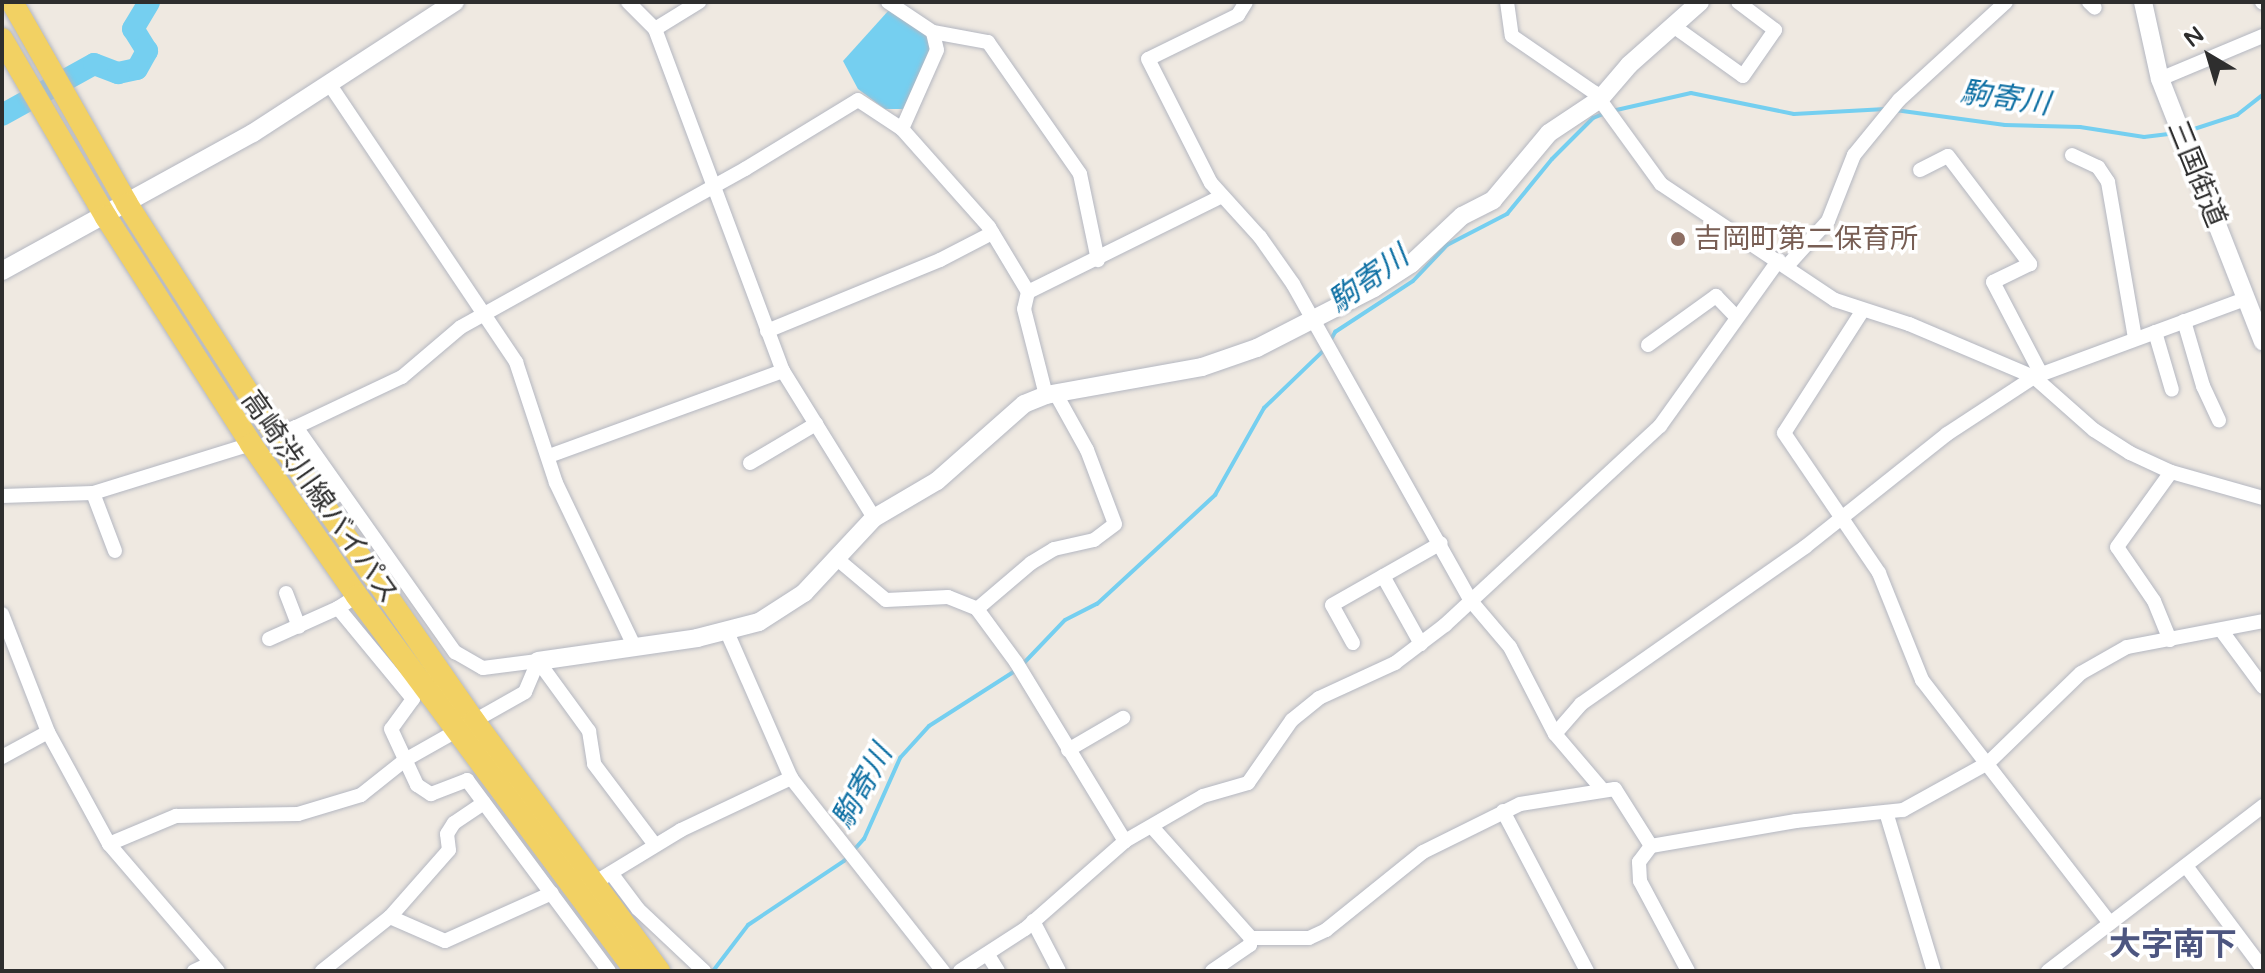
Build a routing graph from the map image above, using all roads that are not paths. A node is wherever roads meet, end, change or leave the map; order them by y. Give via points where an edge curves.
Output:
1 (12, 2) edge
2 (455, 2) edge
3 (628, 2) edge
4 (699, 2) edge
5 (888, 2) edge
6 (1246, 2) edge
7 (1507, 2) edge
8 (1700, 2) edge
9 (1738, 2) edge
10 (2006, 2) edge
11 (2143, 2) edge
12 (1676, 28) junction
13 (655, 29) junction
14 (933, 32) junction
15 (2263, 36) edge
16 (2, 39) edge
17 (2160, 79) junction
18 (330, 85) junction
19 (1600, 99) junction
20 (902, 129) junction
21 (2072, 155) dead end
22 (1920, 170) dead end
23 (713, 186) junction
24 (1220, 197) junction
25 (127, 204) junction
26 (106, 217) junction
27 (992, 233) junction
28 (1098, 260) junction
29 (1783, 263) junction
30 (2, 271) edge
31 (1028, 292) junction
32 (2253, 303) edge
33 (1863, 310) junction
34 (484, 317) junction
35 (1311, 317) junction
36 (1736, 317) junction
37 (2184, 321) junction
38 (767, 331) junction
39 (2155, 332) junction
40 (2135, 339) junction
41 (2263, 342) edge
42 (1648, 345) dead end
43 (783, 371) junction
44 (2034, 377) junction
45 (2172, 390) dead end
46 (1051, 394) junction
47 (2219, 421) dead end
48 (816, 424) junction
49 (286, 431) junction
50 (251, 444) junction
51 (549, 456) junction
52 (750, 463) dead end
53 (2171, 472) junction
54 (93, 493) junction
55 (2, 496) edge
56 (2263, 498) edge
57 (874, 518) junction
58 (1843, 518) junction
59 (1441, 543) junction
60 (115, 551) dead end
61 (836, 558) junction
62 (1383, 576) junction
63 (286, 593) dead end
64 (1471, 601) junction
65 (347, 602) junction
66 (977, 609) junction
67 (2, 614) edge
68 (2263, 621) edge
69 (299, 627) junction
70 (2221, 630) junction
71 (727, 632) junction
72 (269, 639) dead end
73 (2170, 640) junction
74 (1353, 643) dead end
75 (1421, 644) junction
76 (634, 646) junction
77 (538, 661) junction
78 (2263, 687) edge
79 (1123, 718) dead end
80 (464, 726) junction
81 (48, 732) junction
82 (1555, 734) junction
83 (1068, 750) junction
84 (2, 757) edge
85 (405, 760) junction
86 (1988, 763) junction
87 (791, 778) junction
88 (1601, 788) junction
89 (484, 803) junction
90 (2263, 806) edge
91 (1503, 811) junction
92 (1886, 812) junction
93 (1153, 828) junction
94 (1125, 841) junction
95 (109, 844) junction
96 (655, 845) junction
97 (1651, 846) junction
98 (2186, 866) junction
99 (603, 878) junction
100 (552, 893) junction
101 (390, 917) junction
102 (1033, 921) junction
103 (2110, 923) junction
104 (1251, 938) junction
105 (988, 955) junction
106 (215, 967) edge
107 (2263, 969) edge
108 (194, 971) edge
109 (322, 971) edge
110 (609, 971) edge
111 (635, 971) edge
112 (659, 971) edge
113 (704, 971) edge
114 (943, 971) edge
115 (960, 971) edge
116 (998, 971) edge
117 (1059, 971) edge
118 (1212, 971) edge
119 (1587, 971) edge
120 (1688, 971) edge
121 (1934, 971) edge
122 (2048, 971) edge

1 - 25 main road, 高崎渋川線バイパス
2 - 18 street
3 - 13 street
4 - 13 street
5 - 14 street
6 - 24 street via 1238,15 1148,59
7 - 19 street via 1512,36
8 - 12 street
9 - 12 street via 1775,30 1743,76
10 - 29 street via 1854,155 1828,221
11 - 17 street, 三国街道
12 - 19 street via 1629,65
13 - 23 street
14 - 20 street via 937,50
14 - 28 street via 988,42 1006,66 1080,174
15 - 17 street
16 - 26 main road, 高崎渋川線バイパス
17 - 32 street, 三国街道
18 - 25 street
18 - 34 street
19 - 29 street via 1661,184
19 - 35 street via 1549,133 1493,200 1437,235 1411,264
20 - 23 street via 858,100
20 - 27 street
21 - 40 street via 2098,167 2108,182
22 - 44 street via 1948,156 2030,264 1993,282 2039,370
23 - 34 street
23 - 38 street
24 - 28 street
24 - 35 street via 1260,237
25 - 26 street
25 - 49 main road, 高崎渋川線バイパス
26 - 30 street
26 - 50 main road, 高崎渋川線バイパス
27 - 31 street
27 - 38 street
28 - 31 street
29 - 33 street via 1835,300
29 - 36 street
31 - 46 street via 1024,309
32 - 37 street
32 - 41 street, 三国街道
33 - 44 street
33 - 58 street via 1784,433
34 - 49 street via 461,327 402,377
34 - 51 street via 516,362
35 - 46 street via 1257,348 1202,367
35 - 59 street
36 - 42 street via 1716,296
36 - 64 street via 1660,426
37 - 39 street
37 - 47 street
38 - 43 street
39 - 40 street
39 - 45 street
40 - 44 street
43 - 48 street
43 - 51 street
44 - 53 street via 2094,430
44 - 58 street via 1947,434
46 - 57 street via 1024,404 937,481
46 - 66 street via 1087,450 1115,524 1094,540 1054,549
48 - 52 street
48 - 57 street
49 - 77 street via 455,652 483,668
49 - 80 main road, 高崎渋川線バイパス
50 - 54 street
50 - 65 main road, 高崎渋川線バイパス
51 - 76 street via 570,516
53 - 56 street
53 - 73 street via 2117,547 2154,601
54 - 55 street
54 - 60 street
57 - 61 street
58 - 82 street via 1581,704
58 - 86 street via 1879,573 1922,680
59 - 62 street
59 - 64 street
61 - 66 street via 886,600 948,597
61 - 71 street via 789,604
62 - 74 street via 1332,605
62 - 75 street
63 - 69 street
64 - 75 street
64 - 82 street via 1510,647
65 - 69 street
65 - 80 main road, 高崎渋川線バイパス
65 - 85 street via 413,699 391,729
66 - 83 street via 1016,662
67 - 81 street
68 - 70 street
69 - 72 street
70 - 73 street
70 - 78 street
71 - 76 street
71 - 87 street
73 - 86 street via 2127,647 2081,673
75 - 93 street via 1395,663 1319,698 1292,720 1248,783 1203,796
76 - 77 street
77 - 80 street via 525,692
77 - 96 street via 589,731 594,764
79 - 83 street
80 - 85 street
80 - 99 main road, 高崎渋川線バイパス
80 - 111 main road, 高崎渋川線バイパス
81 - 84 street
81 - 95 street
82 - 88 street
83 - 94 street
85 - 89 street via 424,791 467,780
85 - 95 street via 361,795 298,814 176,816
86 - 92 street via 1924,802
86 - 103 street
87 - 96 street
87 - 114 street
88 - 91 street
88 - 97 street via 1615,789
89 - 100 street
89 - 101 street via 454,823 447,834 449,850
90 - 98 street
91 - 104 street via 1423,852 1326,930 1309,938
91 - 119 street
92 - 97 street
92 - 121 street
93 - 94 street
93 - 104 street
94 - 102 street
95 - 106 street
96 - 99 street
97 - 120 street via 1639,862 1640,881
98 - 103 street
98 - 107 street
99 - 112 main road, 高崎渋川線バイパス
99 - 113 street
100 - 101 street via 445,941
100 - 110 street
101 - 109 street
102 - 105 street
102 - 117 street
103 - 122 street
104 - 118 street via 1250,945
105 - 115 street
105 - 116 street
106 - 108 street

